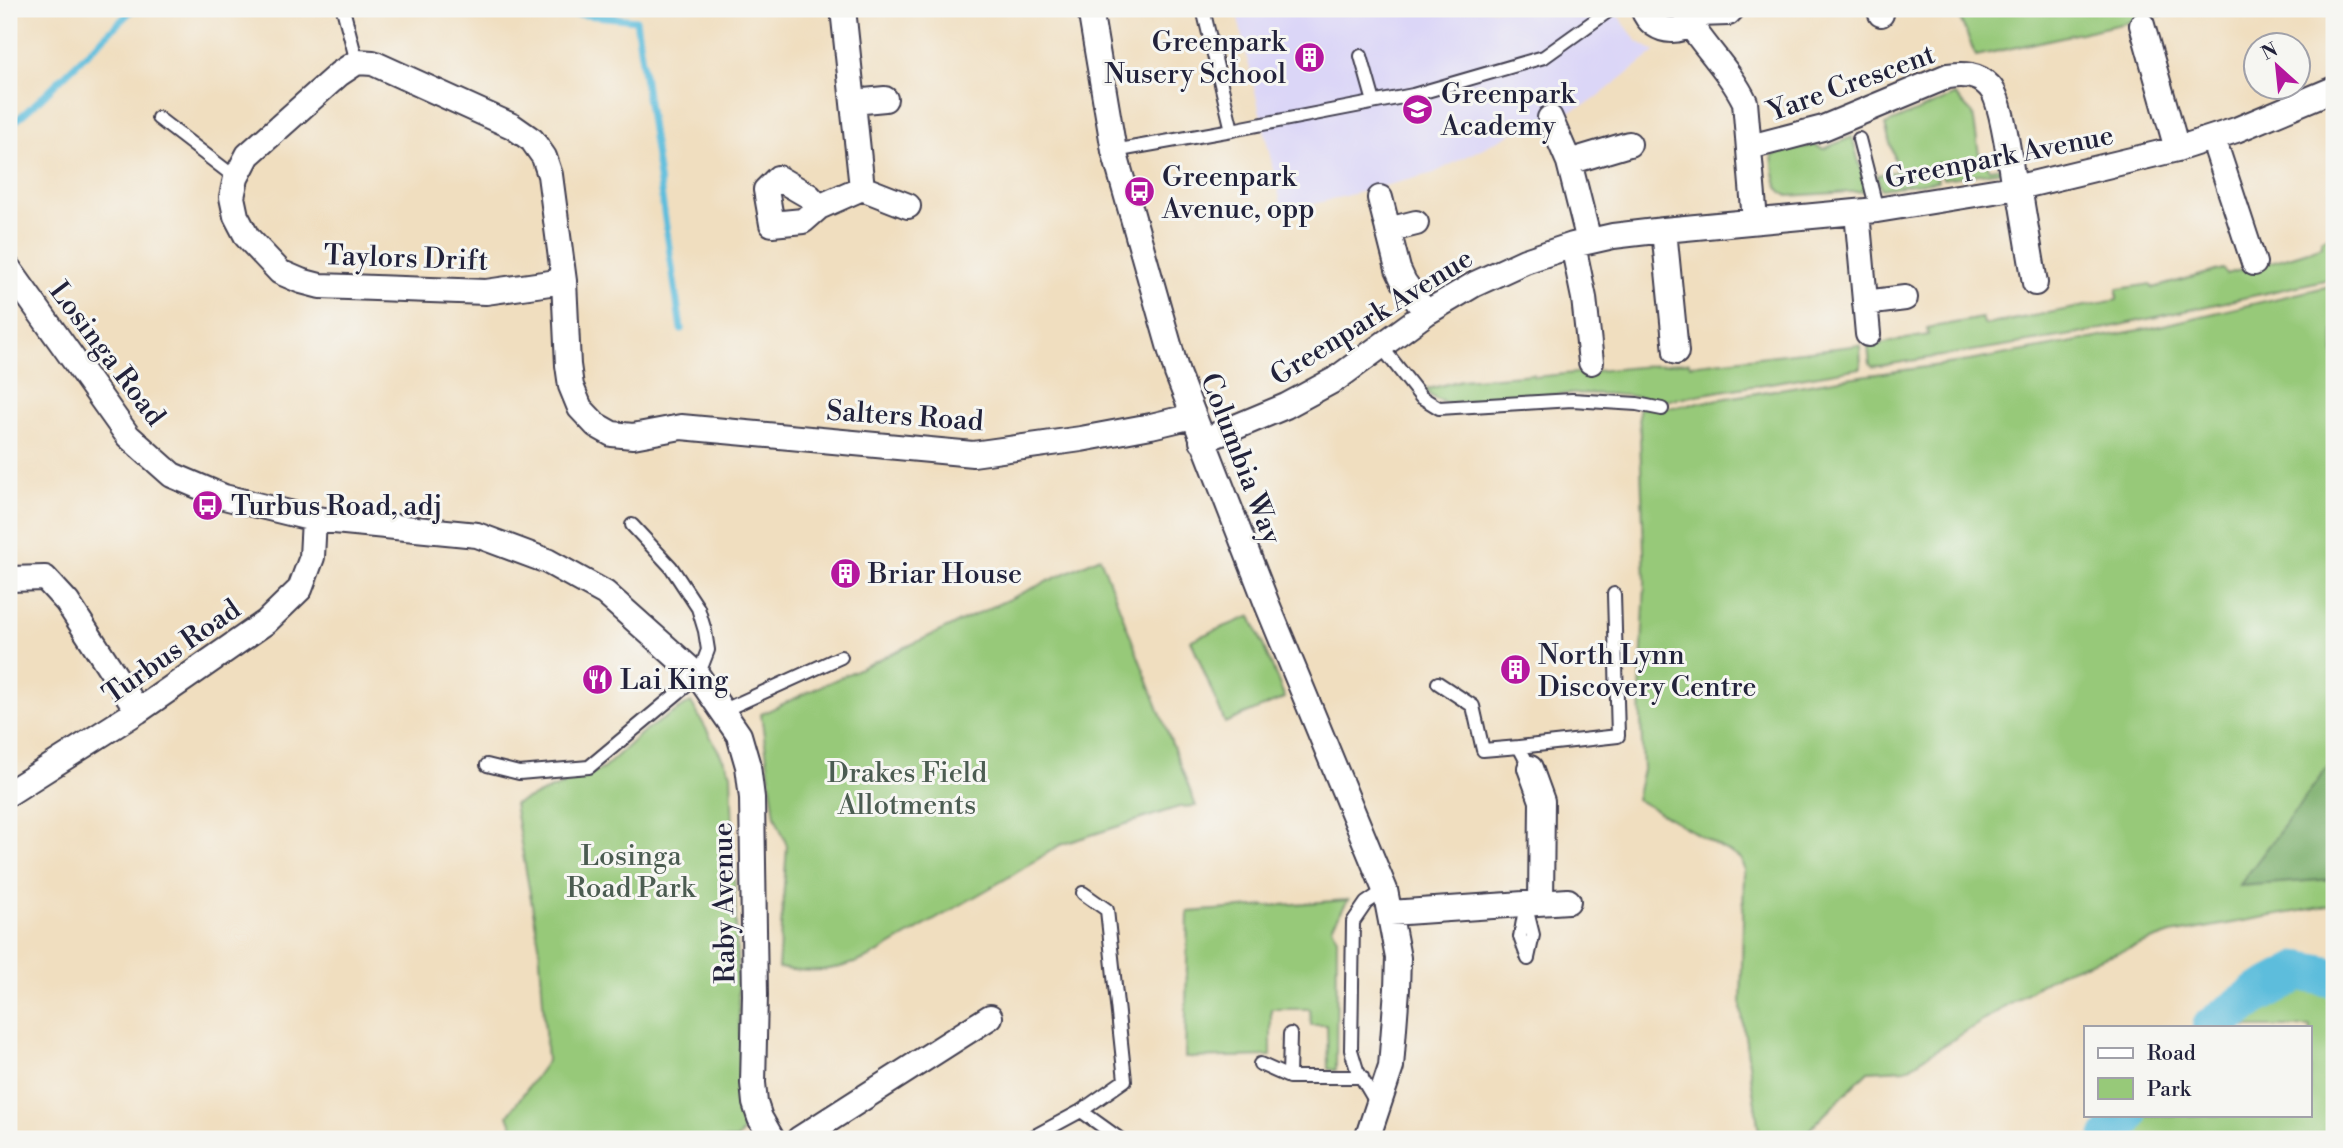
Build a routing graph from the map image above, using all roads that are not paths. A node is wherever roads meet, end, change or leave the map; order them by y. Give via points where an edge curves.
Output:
1 (342, 9) edge
2 (843, 9) edge
3 (1090, 9) edge
4 (1203, 9) edge
5 (1611, 9) edge
6 (1643, 9) edge
7 (1732, 9) edge
8 (1696, 16) edge
9 (2142, 26) dead end
10 (1360, 56) dead end
11 (357, 62) junction
12 (2334, 89) edge
13 (886, 99) dead end
14 (853, 102) junction
15 (1374, 102) junction
16 (158, 118) dead end
17 (1550, 118) dead end
18 (1233, 130) junction
19 (2213, 138) junction
20 (1859, 139) dead end
21 (1629, 144) dead end
22 (1750, 147) junction
23 (2177, 149) junction
24 (1114, 151) junction
25 (1569, 162) junction
26 (236, 178) junction
27 (2016, 187) junction
28 (862, 188) junction
29 (1380, 198) dead end
30 (908, 206) dead end
31 (819, 207) dead end
32 (1867, 211) junction
33 (1755, 221) junction
34 (1416, 223) dead end
35 (1388, 230) junction
36 (1664, 230) junction
37 (1581, 243) junction
38 (2254, 263) dead end
39 (12, 281) edge
40 (564, 281) junction
41 (2035, 283) dead end
42 (1905, 298) dead end
43 (1865, 303) junction
44 (1426, 313) junction
45 (1868, 334) dead end
46 (1381, 346) junction
47 (1676, 352) dead end
48 (1591, 362) dead end
49 (1661, 409) dead end
50 (1193, 416) junction
51 (1202, 441) junction
52 (314, 519) junction
53 (632, 525) dead end
54 (9, 579) edge
55 (1614, 594) dead end
56 (841, 657) dead end
57 (698, 676) junction
58 (1438, 683) dead end
59 (138, 711) junction
60 (723, 711) junction
61 (1525, 758) junction
62 (486, 765) dead end
63 (9, 793) edge
64 (1083, 893) dead end
65 (1387, 901) junction
66 (1568, 901) dead end
67 (1533, 903) junction
68 (990, 1017) dead end
69 (1290, 1034) dead end
70 (1260, 1064) dead end
71 (1289, 1077) junction
72 (1362, 1077) junction
73 (1379, 1107) junction
74 (1081, 1111) junction
75 (766, 1136) edge
76 (799, 1139) edge
77 (1029, 1139) edge
78 (1120, 1139) edge
79 (1367, 1139) edge

1 - 11 lane
2 - 14 street
3 - 24 street, Columbia Way
4 - 18 lane
5 - 15 lane via 1544,57
6 - 8 street via 1652,24 1664,30 1678,30
7 - 8 street
8 - 22 street via 1707,50 1737,84 1745,102
9 - 23 street
10 - 15 lane
11 - 26 street via 248,155
11 - 40 street via 373,63 512,125 532,139 550,175
12 - 19 street, Greenpark Avenue
13 - 14 street
14 - 28 street
15 - 18 lane
16 - 26 lane
17 - 25 street
18 - 24 lane
19 - 23 street, Greenpark Avenue
19 - 38 street
20 - 32 lane
21 - 25 street
22 - 27 street, Yare Crescent via 1823,128 1948,76 1965,74 1991,86
22 - 33 street
23 - 27 street, Greenpark Avenue
24 - 50 street, Columbia Way
25 - 37 street
26 - 40 street, Taylors Drift via 232,197 247,237 281,272 301,281 320,286 486,292
27 - 32 street, Greenpark Avenue
27 - 41 street
28 - 30 street
28 - 31 street
29 - 35 street
32 - 33 street, Greenpark Avenue
32 - 43 street
33 - 36 street, Greenpark Avenue
34 - 35 street
35 - 44 street via 1398,269
36 - 37 street, Greenpark Avenue
36 - 47 street
37 - 44 street, Greenpark Avenue via 1497,273
37 - 48 street
39 - 52 street, Losinga Road via 128,436 172,475 224,497
40 - 50 street, Salters Road via 571,386 580,408 612,434 633,436 681,427 973,454 1081,439
42 - 43 street
43 - 45 street
44 - 46 street, Greenpark Avenue
46 - 49 lane via 1421,397 1438,408 1572,400
46 - 51 street, Greenpark Avenue via 1336,379 1286,406
50 - 51 street, Columbia Way
51 - 65 street, Columbia Way
52 - 57 street, Losinga Road via 477,535 547,561 605,593
52 - 59 street, Turbus Road via 312,557 300,589 266,622
53 - 57 lane via 671,566 698,608 708,650
54 - 59 street via 45,578 67,603
55 - 61 lane via 1618,736
56 - 60 lane
57 - 60 street, Raby Avenue
57 - 62 lane via 589,767 519,773
58 - 61 lane via 1473,706 1483,750
59 - 63 street, Turbus Road
60 - 75 street, Raby Avenue via 739,735 752,798 753,1083
61 - 67 street via 1542,801
64 - 74 lane via 1107,910 1125,1080
65 - 67 street
65 - 72 lane via 1366,903 1353,922 1351,1050
65 - 73 street, Columbia Way via 1398,958 1397,989 1391,1067
66 - 67 street
68 - 76 street
69 - 71 lane
70 - 71 lane
71 - 72 lane
72 - 73 lane
73 - 79 street, Columbia Way
74 - 77 lane
74 - 78 lane

